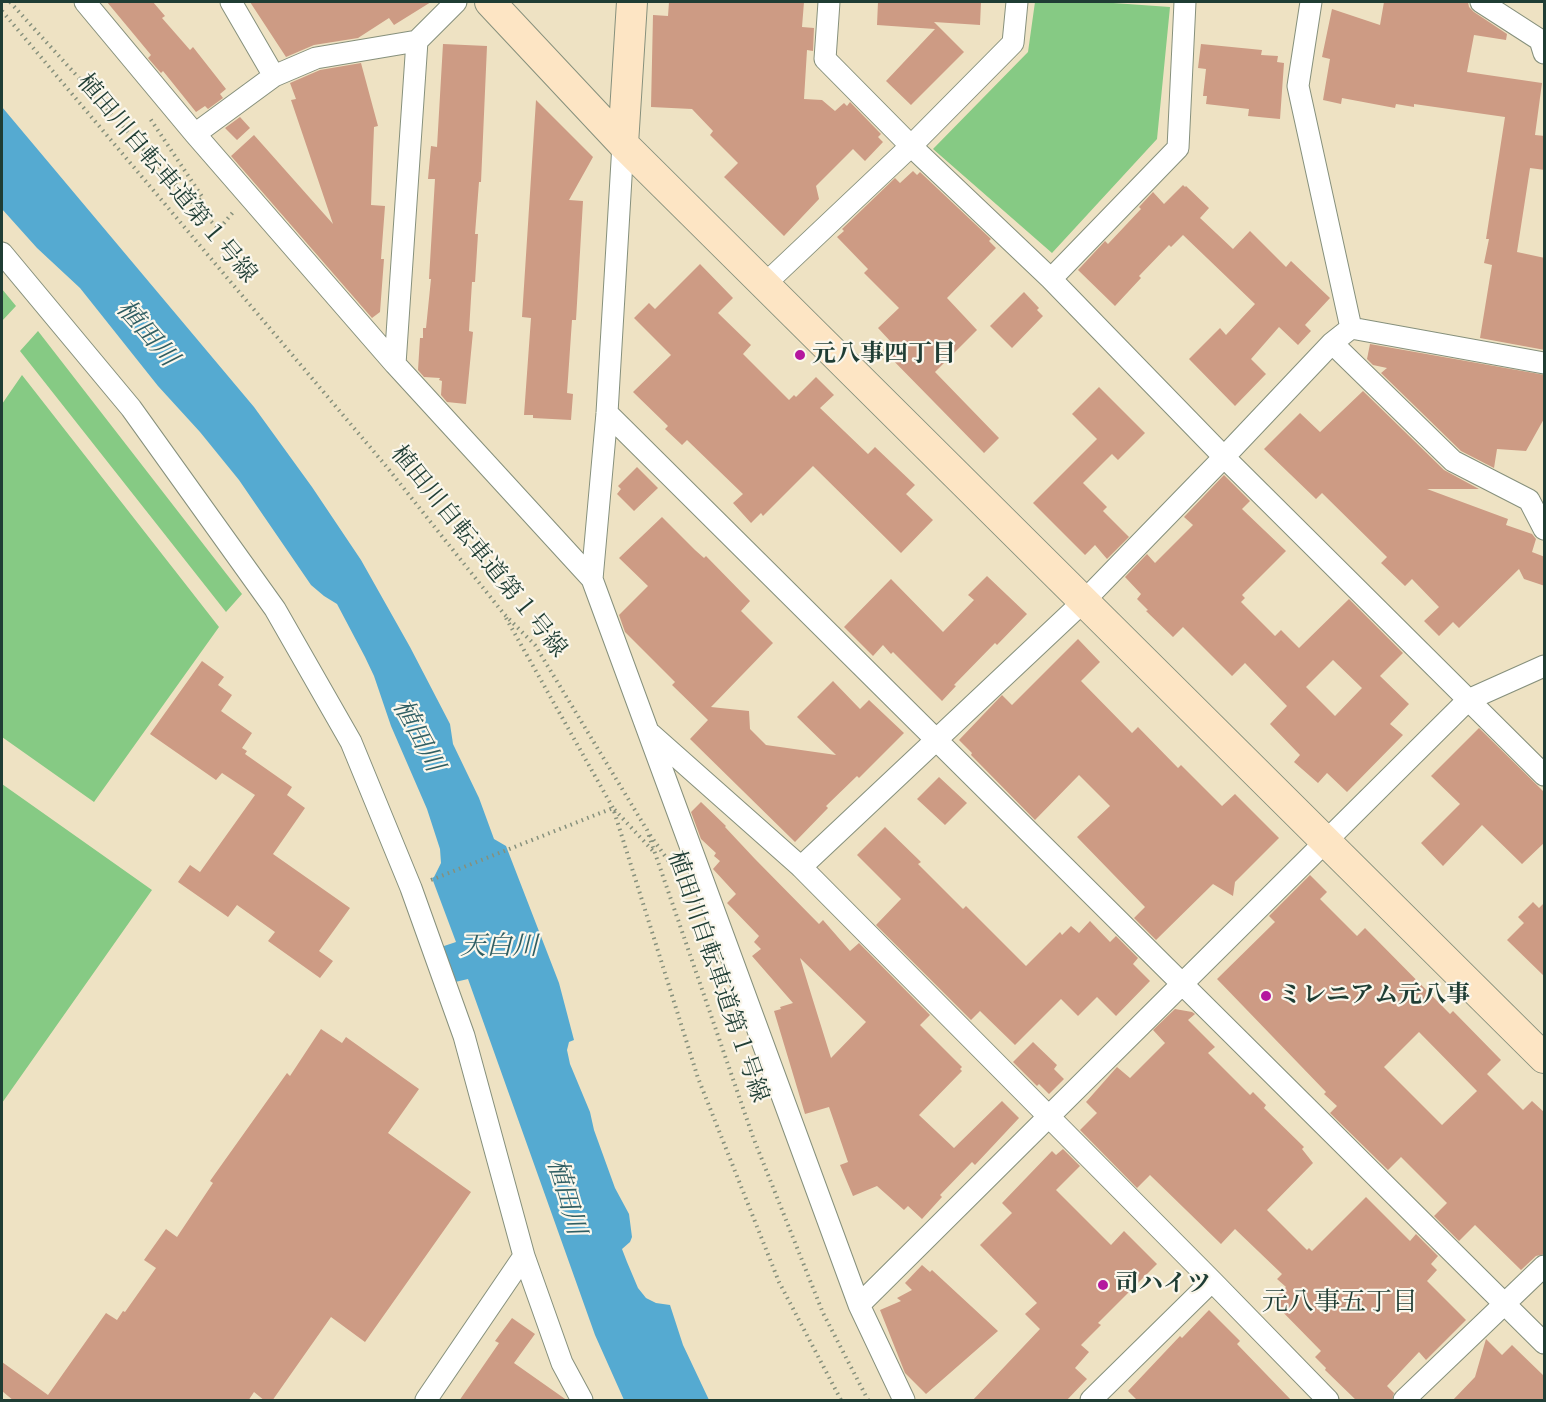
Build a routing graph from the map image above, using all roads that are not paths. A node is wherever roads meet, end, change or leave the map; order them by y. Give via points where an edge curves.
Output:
1 (85, 2) edge
2 (231, 2) edge
3 (456, 2) edge
4 (490, 2) edge
5 (632, 2) edge
6 (829, 2) edge
7 (1017, 2) edge
8 (1185, 2) edge
9 (1311, 2) edge
10 (1481, 2) edge
11 (417, 41) junction
12 (1543, 41) edge
13 (274, 76) junction
14 (195, 134) junction
15 (623, 144) junction
16 (911, 146) junction
17 (2, 253) edge
18 (1051, 279) junction
19 (765, 284) junction
20 (1350, 328) junction
21 (1332, 343) junction
22 (1545, 363) edge
23 (395, 364) junction
24 (608, 413) junction
25 (1224, 458) junction
26 (1545, 529) edge
27 (592, 579) junction
28 (1084, 601) junction
29 (1545, 666) edge
30 (1468, 700) junction
31 (648, 731) junction
32 (936, 739) junction
33 (1545, 775) edge
34 (1326, 841) junction
35 (801, 867) junction
36 (1183, 984) junction
37 (1545, 1058) edge
38 (1049, 1117) junction
39 (524, 1256) junction
40 (1545, 1266) edge
41 (1212, 1281) junction
42 (1505, 1304) junction
43 (859, 1305) junction
44 (1545, 1342) edge
45 (426, 1401) edge
46 (582, 1401) edge
47 (904, 1401) edge
48 (1091, 1401) edge
49 (1328, 1401) edge
50 (1404, 1401) edge

1 - 14 street
2 - 13 street
3 - 11 street
4 - 15 street
5 - 15 street
6 - 16 street via 825,59
7 - 16 street via 1013,43
8 - 18 street via 1178,148
9 - 20 street via 1298,86
10 - 12 street
11 - 13 street via 316,58
11 - 23 street
13 - 14 street
14 - 23 street
15 - 19 street
15 - 24 street
16 - 18 street
16 - 19 street
17 - 39 street via 131,408 275,609 351,742 411,888 464,1036
18 - 25 street
19 - 28 street
20 - 21 street
20 - 22 street
21 - 25 street
21 - 26 street via 1453,461 1529,500
23 - 27 street
24 - 27 street
24 - 32 street
25 - 28 street
25 - 30 street
27 - 31 street
28 - 32 street
28 - 34 street
29 - 30 street
30 - 33 street
30 - 34 street
31 - 35 street
31 - 43 street
32 - 35 street
32 - 36 street
34 - 36 street
34 - 37 street
35 - 38 street
36 - 38 street
36 - 42 street
38 - 41 street
38 - 43 street
39 - 45 street
39 - 46 street via 562,1363
40 - 42 street
41 - 48 street
41 - 49 street
42 - 44 street
42 - 50 street
43 - 47 street

